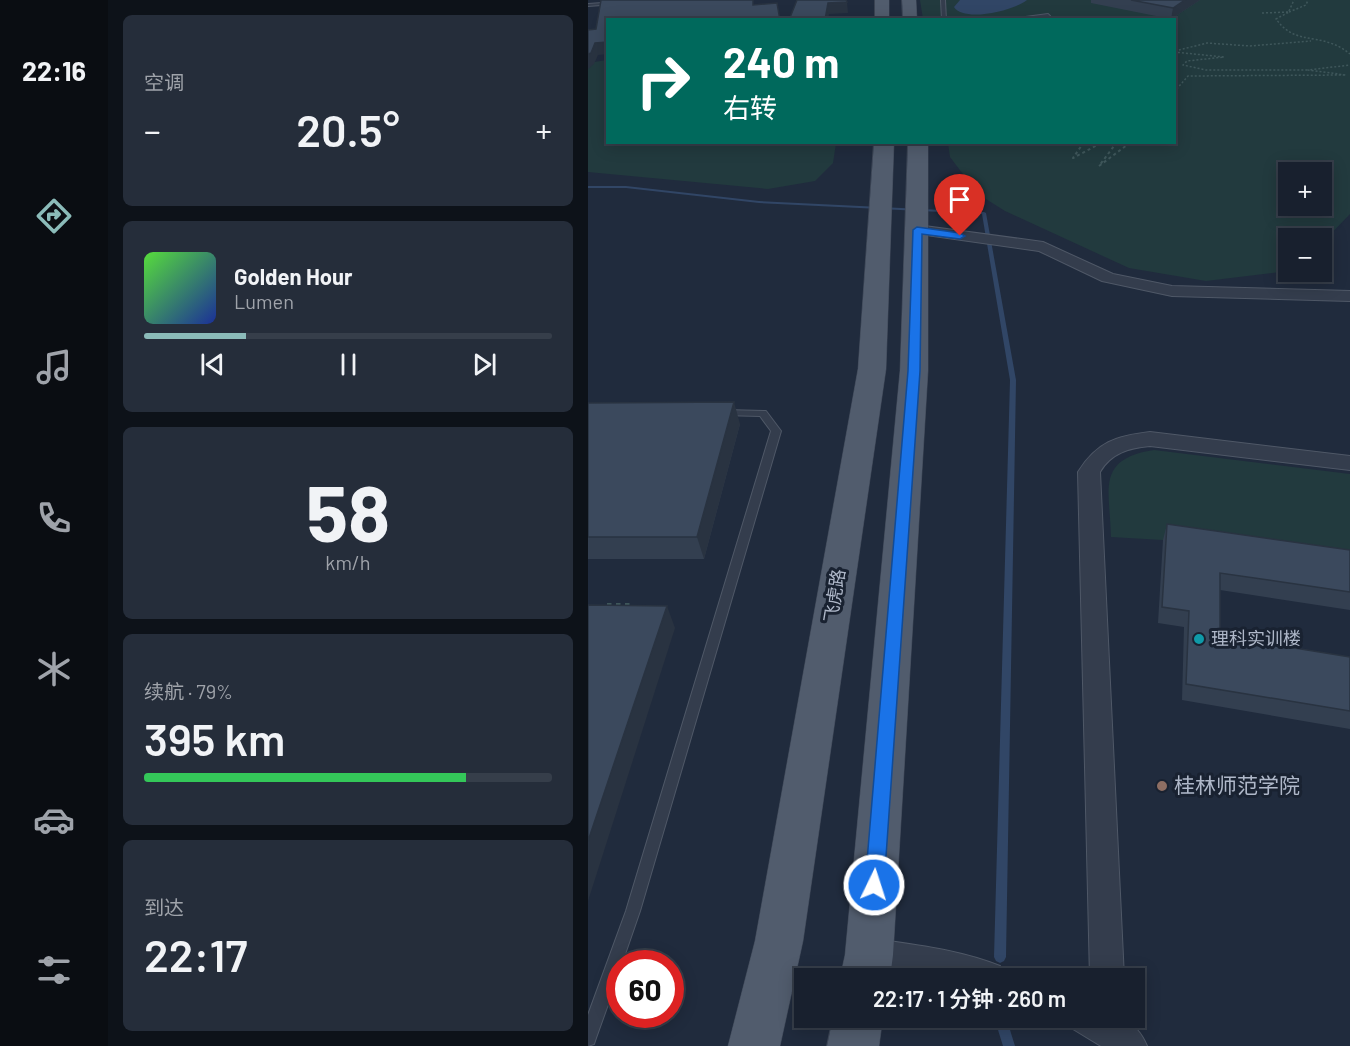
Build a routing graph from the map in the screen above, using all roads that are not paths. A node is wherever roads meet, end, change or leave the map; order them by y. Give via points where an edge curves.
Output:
1 (882, 0) edge
2 (909, 0) edge
3 (943, 0) edge
4 (620, 3) edge
5 (588, 5) edge
6 (1048, 15) dead end
7 (882, 18) edge
8 (910, 18) edge
9 (944, 18) edge
10 (1022, 18) edge
11 (884, 144) edge
12 (918, 144) edge
13 (918, 216) junction
14 (1350, 296) edge
15 (716, 413) edge
16 (1350, 463) edge
17 (867, 966) edge
18 (952, 968) edge
19 (1107, 968) edge
20 (856, 1028) edge
21 (588, 1038) edge
22 (754, 1046) edge
23 (853, 1046) edge

1 - 7 main road
2 - 8 main road
3 - 9 lane
4 - 5 lane
6 - 10 lane
11 - 22 main road, 飞虎路 via 872,369 779,941
12 - 13 main road
13 - 14 street via 989,240 1043,248 1108,278 1172,291
13 - 17 main road via 914,371
15 - 21 lane via 763,413 776,431 633,911
16 - 19 street via 1150,439 1116,444 1103,452 1089,472
17 - 18 street
20 - 23 main road

